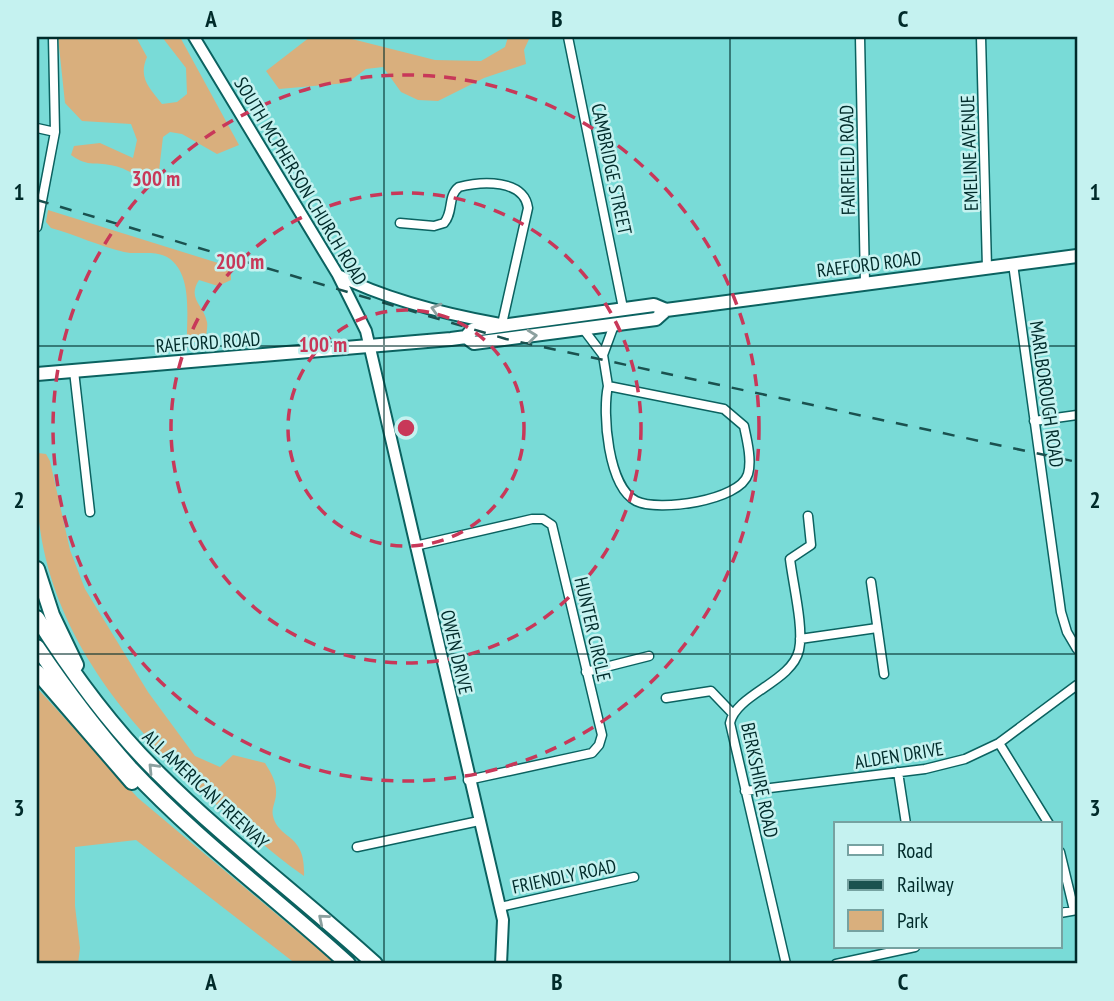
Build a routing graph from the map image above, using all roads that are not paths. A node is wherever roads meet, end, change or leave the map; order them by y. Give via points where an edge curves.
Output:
1 (53, 37) edge
2 (194, 37) edge
3 (568, 37) edge
4 (860, 37) edge
5 (981, 37) edge
6 (37, 128) edge
7 (55, 132) junction
8 (400, 223) dead end
9 (37, 227) edge
10 (1077, 256) edge
11 (1013, 264) junction
12 (988, 268) junction
13 (338, 275) junction
14 (865, 283) junction
15 (623, 309) junction
16 (666, 310) junction
17 (502, 324) junction
18 (614, 325) junction
19 (584, 330) junction
20 (466, 337) junction
21 (369, 348) junction
22 (603, 355) junction
23 (74, 371) junction
24 (37, 374) edge
25 (608, 386) junction
26 (1077, 415) edge
27 (1034, 421) junction
28 (89, 512) dead end
29 (808, 516) dead end
30 (415, 547) junction
31 (37, 569) edge
32 (871, 582) dead end
33 (37, 618) edge
34 (877, 628) junction
35 (800, 639) junction
36 (37, 647) edge
37 (1077, 649) edge
38 (649, 656) dead end
39 (37, 672) edge
40 (586, 672) junction
41 (884, 674) dead end
42 (1077, 685) edge
43 (89, 695) junction
44 (666, 698) dead end
45 (733, 714) junction
46 (999, 743) junction
47 (898, 772) junction
48 (468, 780) junction
49 (745, 791) junction
50 (479, 821) junction
51 (906, 822) edge
52 (1048, 822) edge
53 (356, 847) dead end
54 (219, 852) junction
55 (1062, 860) edge
56 (634, 877) dead end
57 (500, 906) junction
58 (1075, 910) edge
59 (910, 948) edge
60 (348, 964) edge
61 (375, 964) edge
62 (501, 964) edge
63 (786, 964) edge
64 (836, 964) edge

1 - 7 street
2 - 13 main road, SOUTH MCPHERSON CHURCH ROAD
3 - 15 street, CAMBRIDGE STREET
4 - 14 street, FAIRFIELD ROAD
5 - 12 street, EMELINE AVENUE
6 - 7 street
7 - 9 street
8 - 17 street via 444,223 452,194 460,187 520,189 528,208
10 - 11 main road, RAEFORD ROAD
11 - 12 main road, RAEFORD ROAD
11 - 27 street, MARLBOROUGH ROAD
12 - 14 main road, RAEFORD ROAD
17 -> 13 main road via 363,288
13 - 21 main road, SOUTH MCPHERSON CHURCH ROAD via 366,331
14 - 16 main road, RAEFORD ROAD
15 - 16 main road, RAEFORD ROAD via 654,306
15 - 17 main road, RAEFORD ROAD
16 - 18 main road, RAEFORD ROAD via 656,319
17 - 20 main road, RAEFORD ROAD via 472,330
18 - 19 main road, RAEFORD ROAD
18 - 22 street
20 -> 19 main road, RAEFORD ROAD via 474,343
19 - 22 street
20 - 21 main road, RAEFORD ROAD
21 - 23 main road, RAEFORD ROAD
21 - 30 main road, OWEN DRIVE
22 - 25 street
23 - 24 main road, RAEFORD ROAD
23 - 28 street
25 - 25 street via 605,402 613,467 624,492 635,501 657,506 723,496 743,483 750,464 744,426 724,410
26 - 27 street
27 - 37 street, MARLBOROUGH ROAD via 1061,611
29 - 35 street via 811,545 790,559
30 - 40 street, HUNTER CIRCLE via 532,519 548,521 554,530
30 - 48 main road, OWEN DRIVE
31 - 43 highway
32 - 34 street
33 - 43 highway, ALL AMERICAN FREEWAY
34 - 35 street
34 - 41 street
35 - 45 street, BERKSHIRE ROAD via 799,652 790,666
36 - 54 highway, ALL AMERICAN FREEWAY via 94,727 131,769
38 - 40 street
39 - 54 highway via 130,780 165,813
40 - 48 street, HUNTER CIRCLE via 602,735 596,750
42 - 46 street, ALDEN DRIVE
61 -> 43 highway, ALL AMERICAN FREEWAY via 201,815
44 - 45 street via 711,691
45 - 49 street, BERKSHIRE ROAD via 730,728
46 - 47 street, ALDEN DRIVE via 944,765
46 - 52 street
47 - 49 street, ALDEN DRIVE
47 - 51 street
48 - 50 main road, OWEN DRIVE
49 - 63 street, BERKSHIRE ROAD
50 - 53 street
50 - 57 main road, OWEN DRIVE
54 - 60 highway, ALL AMERICAN FREEWAY
55 - 58 street
56 - 57 street, FRIENDLY ROAD
57 - 62 main road, OWEN DRIVE via 504,934
59 - 64 street

